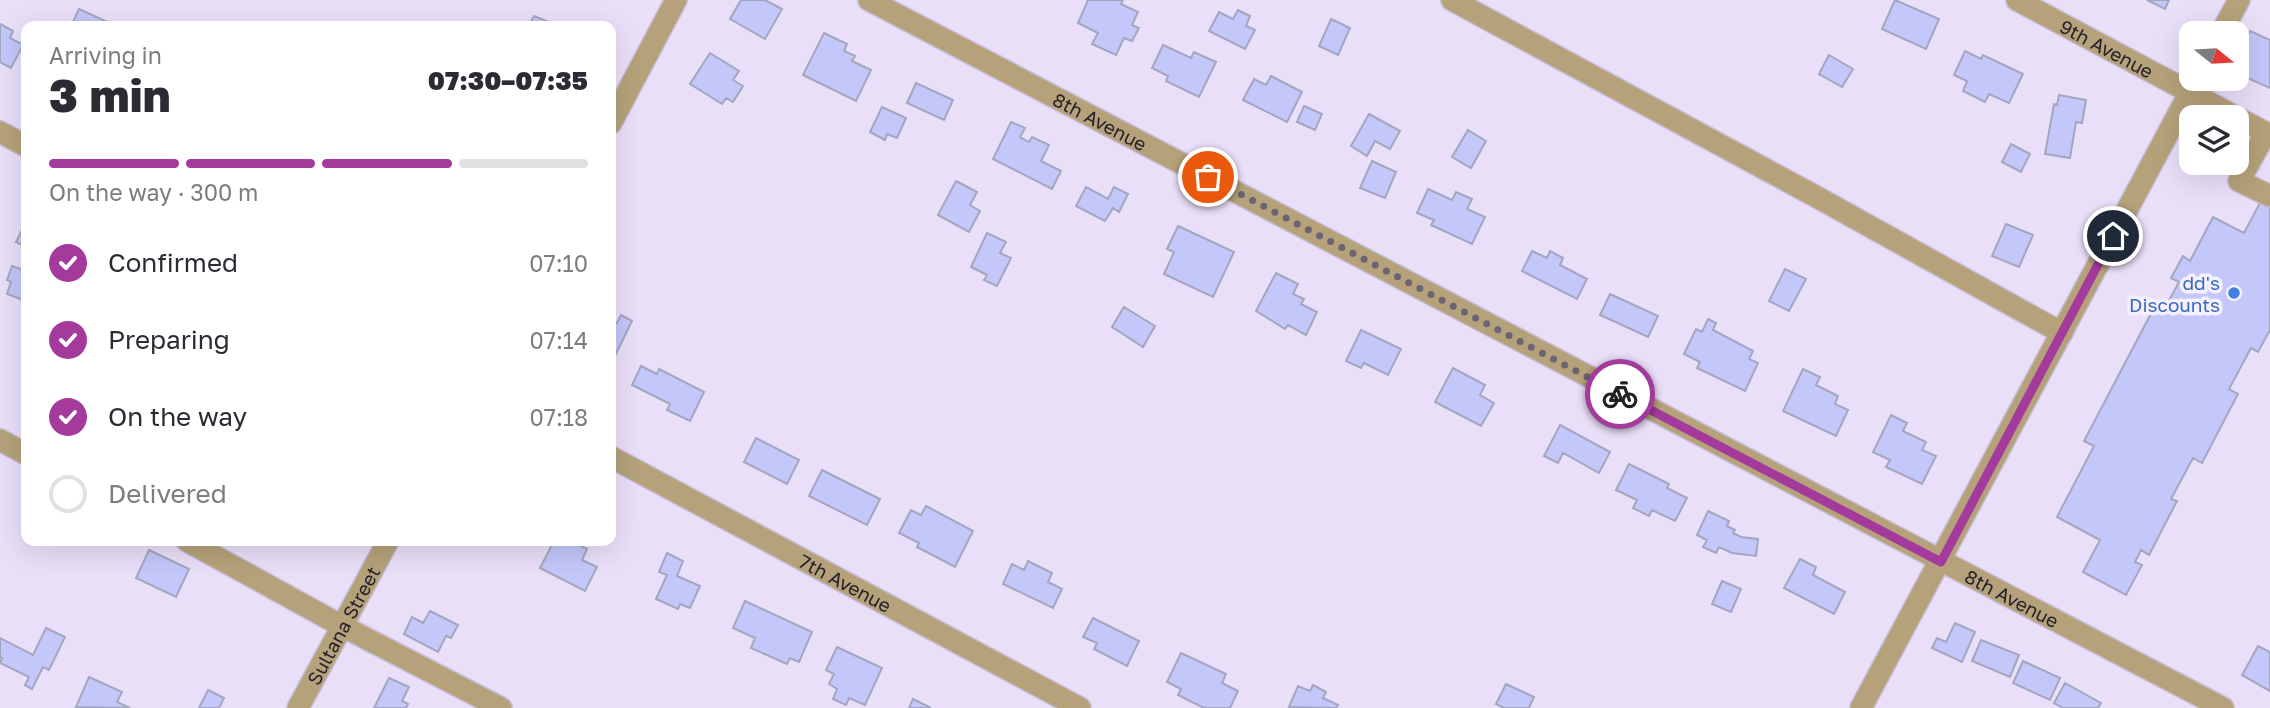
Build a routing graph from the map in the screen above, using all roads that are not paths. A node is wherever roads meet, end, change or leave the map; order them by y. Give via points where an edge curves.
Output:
1 (676, 0) edge
2 (869, 0) edge
3 (1452, 0) edge
4 (2017, 0) edge
5 (2239, 0) edge
6 (2228, 21) edge
7 (2179, 78) edge
8 (2190, 91) edge
9 (2202, 91) edge
10 (616, 114) edge
11 (0, 132) edge
12 (2268, 134) edge
13 (21, 143) edge
14 (2270, 196) edge
15 (2062, 333) junction
16 (0, 440) edge
17 (21, 451) edge
18 (616, 460) edge
19 (196, 546) edge
20 (385, 546) edge
21 (1941, 562) junction
22 (342, 626) junction
23 (2196, 701) edge
24 (298, 708) edge
25 (501, 708) edge
26 (1080, 708) edge
27 (1861, 708) edge
28 (2223, 708) edge

1 - 10 street
2 - 21 street, 8th Avenue
3 - 15 street
4 - 7 street, 9th Avenue
5 - 6 street
8 - 15 street
9 - 12 street, 9th Avenue
11 - 13 street
12 - 14 street via 2239,181
15 - 21 street
16 - 17 street
18 - 26 street, 7th Avenue
19 - 22 street
20 - 22 street, Sultana Street
21 - 23 street, 8th Avenue
21 - 27 street
22 - 24 street, Sultana Street
22 - 25 street
23 - 28 street, 8th Avenue

